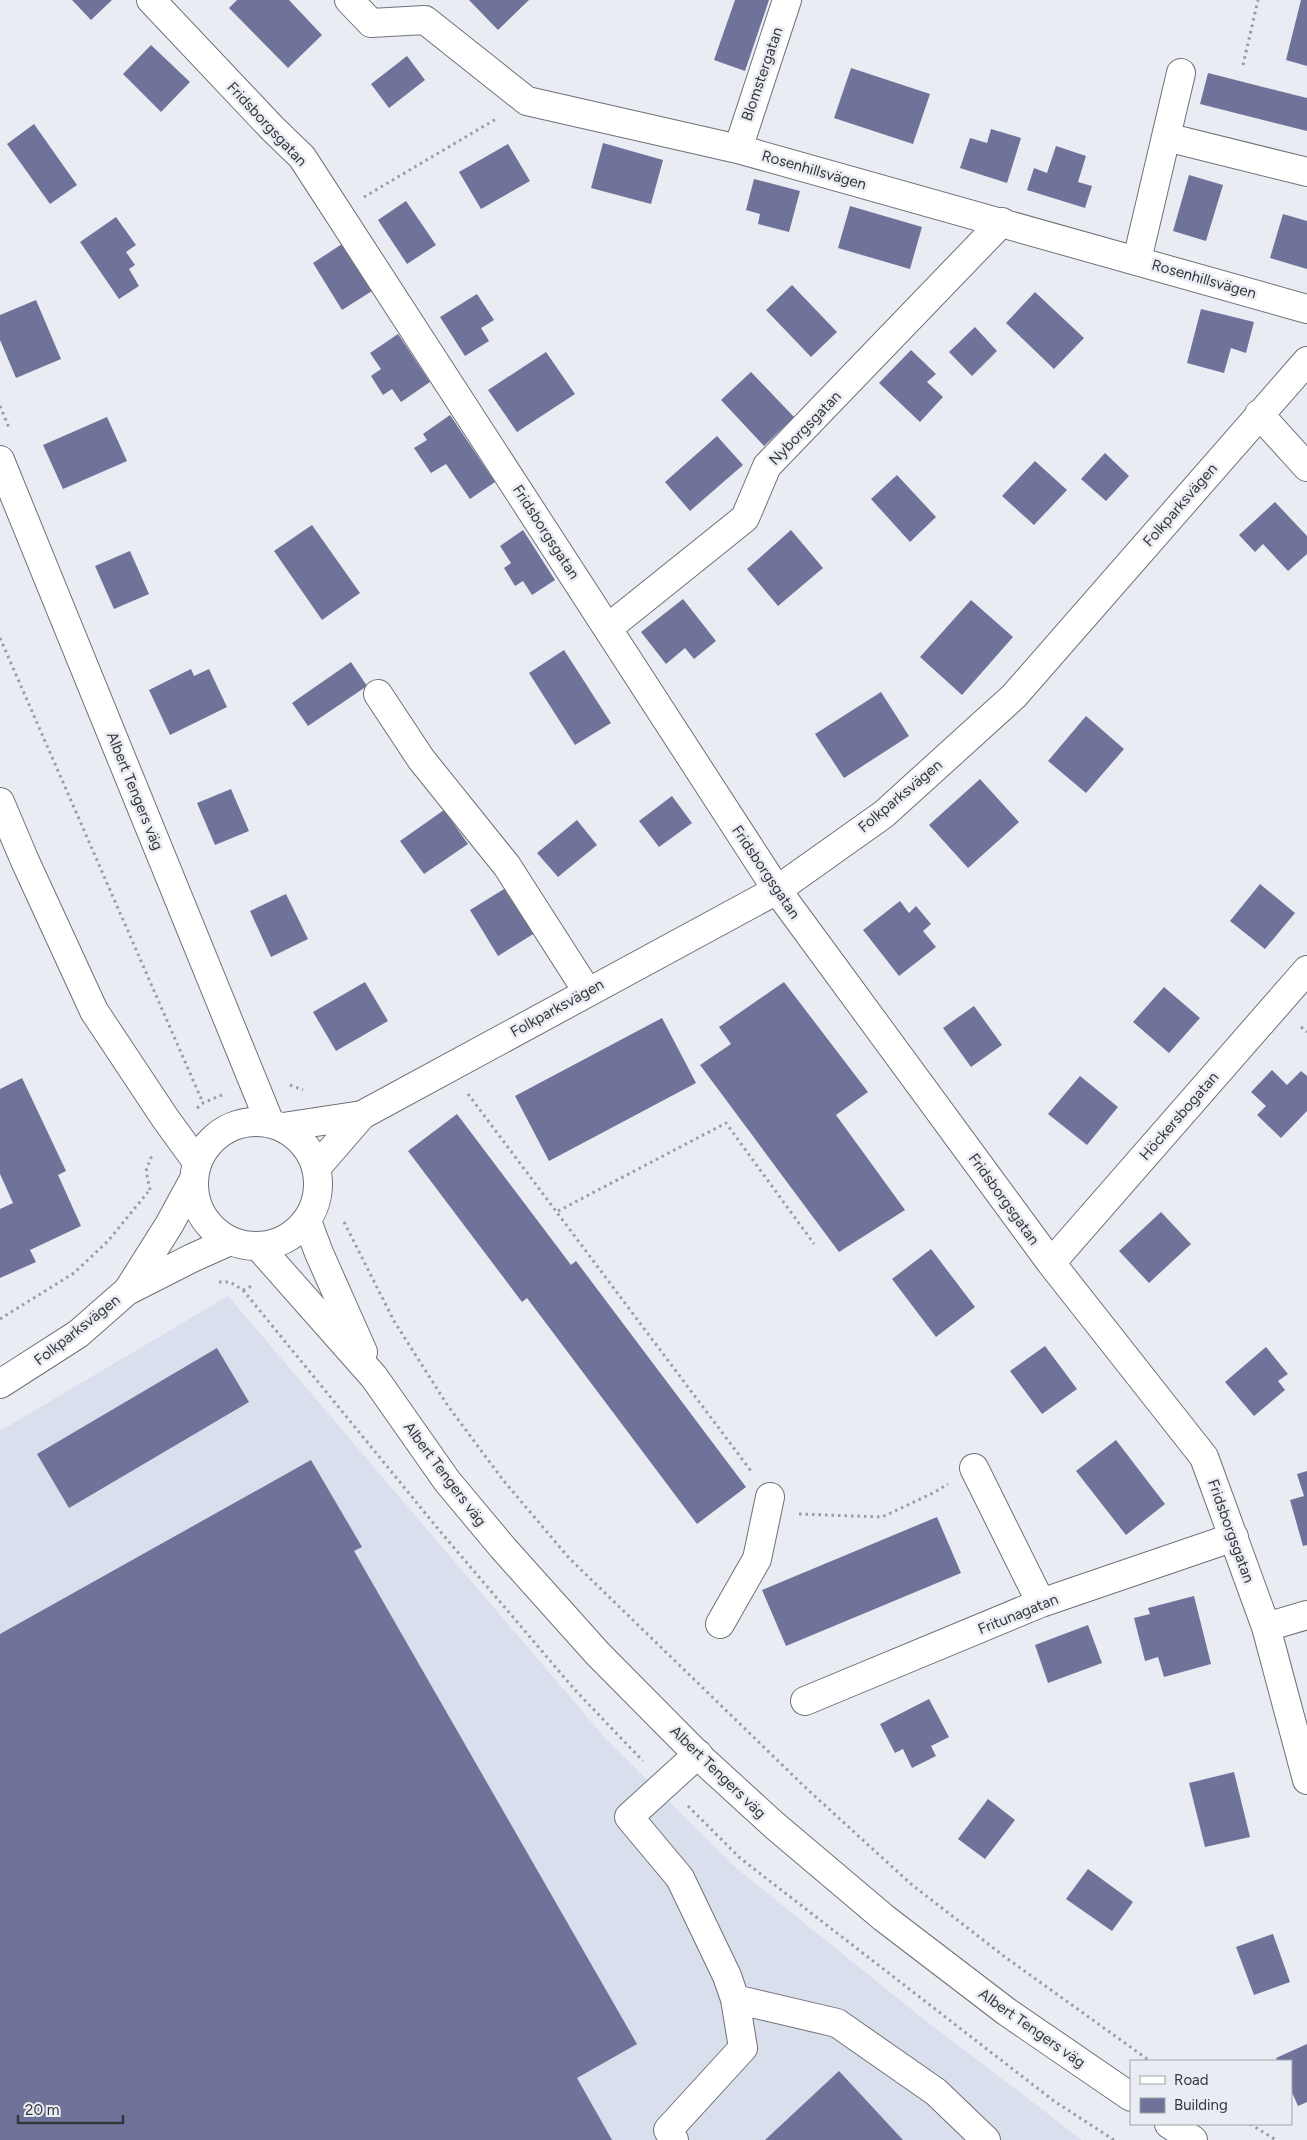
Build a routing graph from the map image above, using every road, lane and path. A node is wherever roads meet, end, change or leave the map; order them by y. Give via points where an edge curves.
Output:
1 (151, 0) edge
2 (349, 0) edge
3 (787, 0) edge
4 (1258, 0) edge
5 (1243, 65) dead end
6 (1181, 73) dead end
7 (527, 100) junction
8 (1166, 137) junction
9 (738, 149) junction
10 (1307, 172) edge
11 (338, 212) junction
12 (1002, 222) junction
13 (1137, 260) junction
14 (1307, 309) edge
15 (1307, 361) edge
16 (1259, 414) junction
17 (0, 460) edge
18 (1307, 467) edge
19 (608, 628) junction
20 (0, 638) edge
21 (378, 694) dead end
22 (0, 802) edge
23 (776, 890) junction
24 (1307, 970) edge
25 (587, 991) junction
26 (448, 1067) junction
27 (254, 1082) junction
28 (203, 1103) junction
29 (362, 1114) junction
30 (333, 1120) junction
31 (276, 1125) junction
32 (172, 1128) junction
33 (317, 1167) junction
34 (195, 1172) junction
35 (150, 1190) junction
36 (558, 1211) junction
37 (307, 1221) junction
38 (343, 1221) dead end
39 (169, 1225) junction
40 (352, 1237) junction
41 (230, 1241) junction
42 (814, 1244) dead end
43 (259, 1247) junction
44 (319, 1253) junction
45 (192, 1258) junction
46 (1051, 1263) junction
47 (282, 1271) junction
48 (127, 1291) junction
49 (0, 1319) edge
50 (374, 1377) junction
51 (0, 1384) edge
52 (974, 1468) joint
53 (770, 1497) junction
54 (1234, 1537) junction
55 (1041, 1603) junction
56 (1307, 1615) edge
57 (720, 1624) dead end
58 (1266, 1627) junction
59 (805, 1701) dead end
60 (698, 1754) junction
61 (1307, 1780) edge
62 (735, 1999) junction
63 (1149, 2060) edge
64 (1130, 2097) edge
65 (1170, 2125) edge
66 (1252, 2125) edge
67 (674, 2140) edge
68 (986, 2140) edge
69 (1192, 2140) edge
70 (1276, 2140) edge

1 - 11 street, Fridsborgsgatan via 302,157
2 - 7 street, Rosenhillsvägen via 372,23 426,20
3 - 9 street, Blomstergatan
4 - 5 path
6 - 8 street
7 - 9 street, Rosenhillsvägen
7 - 11 path
8 - 10 street
8 - 13 street
9 - 12 street, Rosenhillsvägen
11 - 19 street, Fridsborgsgatan
12 - 13 street, Rosenhillsvägen
12 - 19 street, Nyborgsgatan via 767,466 745,518
13 - 14 street, Rosenhillsvägen
15 - 16 street, Folkparksvägen
16 - 18 street
16 - 23 street, Folkparksvägen via 1014,696 884,814
17 - 27 street, Albert Tengers väg
19 - 23 street, Fridsborgsgatan
20 - 28 path
21 - 25 street via 421,759 507,866
22 - 32 street via 94,1011
23 - 25 street, Folkparksvägen
23 - 46 street, Fridsborgsgatan
24 - 46 street, Höckersbogatan
25 - 26 street, Folkparksvägen
26 - 29 street, Folkparksvägen
26 - 36 path
27 - 28 path
27 - 30 path via 281,1081 321,1098
27 - 31 street, Albert Tengers väg
28 - 32 path
29 - 30 street, Folkparksvägen
29 - 33 street, Folkparksvägen
30 - 31 street, Folkparksvägen
31 - 33 street via 304,1143
31 - 34 street via 247,1122 226,1129 208,1143
32 - 34 street
32 - 35 path via 154,1146 146,1171
33 - 37 street via 318,1195
34 - 39 street, Folkparksvägen
34 - 41 street via 195,1200 202,1217
35 - 39 path
35 - 49 path via 108,1241 74,1273
36 - 42 path via 726,1123
36 - 53 path
37 - 43 street via 278,1243
37 - 44 street, Albert Tengers väg
38 - 40 path
39 - 48 street, Folkparksvägen
40 - 44 path
40 - 63 path via 394,1321 448,1406 569,1558 807,1789 911,1884 1005,1957
41 - 43 street
41 - 45 street, Folkparksvägen
43 - 47 street, Albert Tengers väg
44 - 50 street, Albert Tengers väg
45 - 47 path via 212,1282 230,1282 243,1290
45 - 48 street, Folkparksvägen
46 - 54 street, Fridsborgsgatan via 1204,1457
47 - 50 street, Albert Tengers väg
48 - 51 street, Folkparksvägen via 78,1334
50 - 60 street, Albert Tengers väg via 447,1481 503,1548 598,1654
52 - 53 path via 933,1493 882,1517 797,1514
52 - 55 street
53 - 57 street via 757,1559
54 - 55 street, Fritunagatan
54 - 58 street, Fridsborgsgatan
55 - 59 street, Fritunagatan
56 - 58 street
58 - 61 street, Fridsborgsgatan
60 - 62 street via 629,1817 680,1878
60 - 64 street, Albert Tengers väg via 774,1825 884,1918 1006,2012
62 - 67 street via 743,2048 668,2130
62 - 68 street via 837,2023 936,2092
65 - 69 street
66 - 70 path

